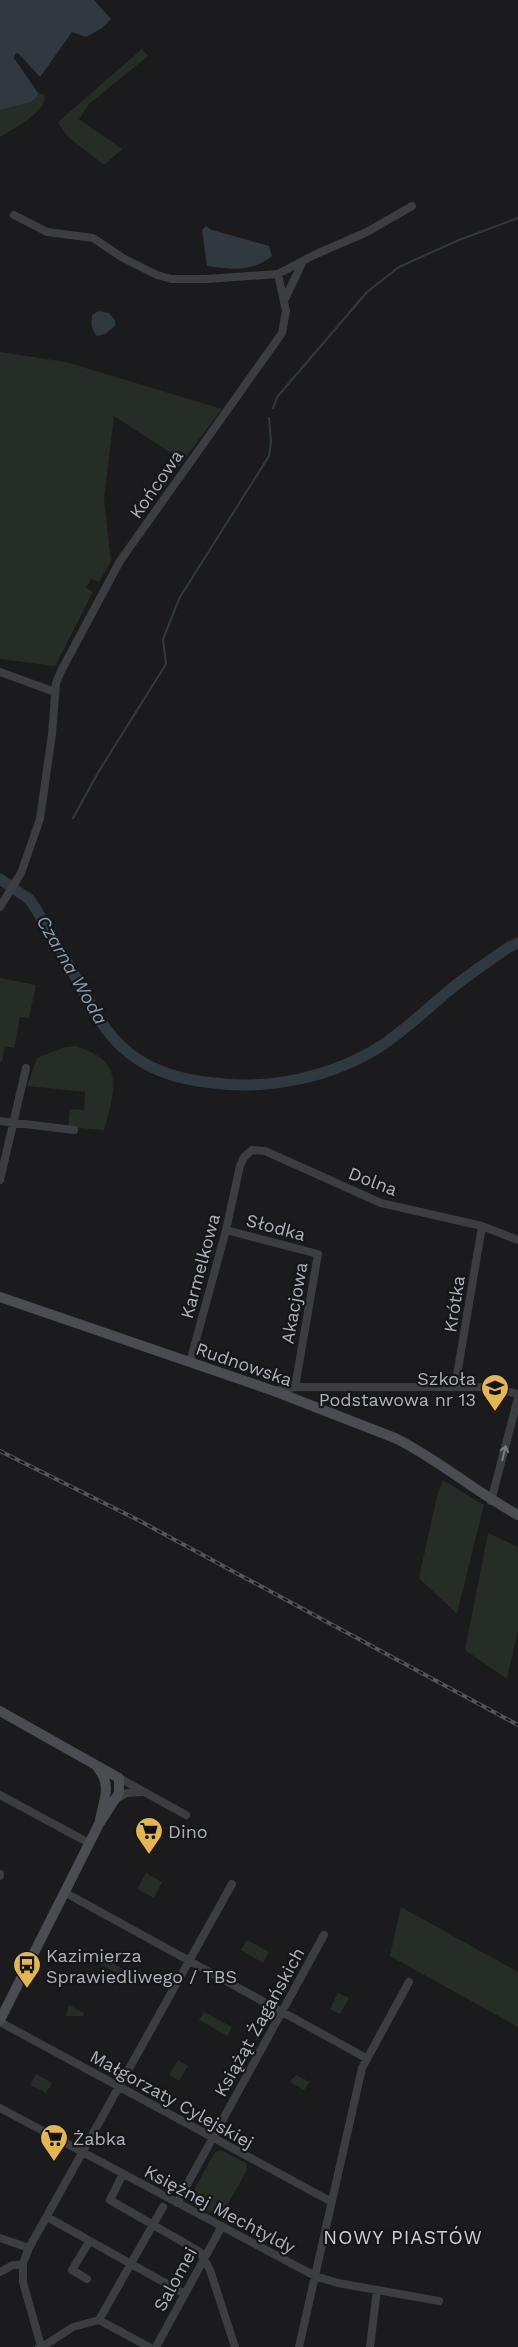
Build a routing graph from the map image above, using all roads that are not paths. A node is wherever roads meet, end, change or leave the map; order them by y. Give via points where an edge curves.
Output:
1 (412, 206) dead end
2 (14, 215) dead end
3 (303, 260) junction
4 (278, 274) junction
5 (285, 299) junction
6 (0, 672) edge
7 (55, 692) junction
8 (0, 907) edge
9 (26, 1068) dead end
10 (0, 1121) edge
11 (13, 1122) junction
12 (74, 1130) dead end
13 (237, 1177) joint
14 (0, 1180) edge
15 (482, 1226) junction
16 (226, 1230) junction
17 (518, 1240) edge
18 (318, 1254) joint
19 (0, 1297) edge
20 (190, 1362) junction
21 (295, 1387) junction
22 (454, 1387) junction
23 (274, 1391) junction
24 (518, 1394) edge
25 (518, 1398) edge
26 (491, 1501) junction
27 (518, 1515) edge
28 (0, 1711) edge
29 (95, 1765) junction
30 (119, 1778) junction
31 (147, 1793) junction
32 (0, 1795) edge
33 (112, 1796) junction
34 (186, 1815) dead end
35 (89, 1843) junction
36 (232, 1884) dead end
37 (64, 1892) junction
38 (324, 1935) dead end
39 (189, 1961) junction
40 (409, 1982) dead end
41 (283, 2012) junction
42 (0, 2021) edge
43 (366, 2058) junction
44 (120, 2088) junction
45 (0, 2108) edge
46 (212, 2139) junction
47 (83, 2153) junction
48 (123, 2174) junction
49 (330, 2201) junction
50 (177, 2203) junction
51 (163, 2207) dead end
52 (46, 2217) junction
53 (153, 2224) junction
54 (222, 2226) junction
55 (0, 2238) edge
56 (89, 2242) junction
57 (29, 2248) junction
58 (205, 2257) junction
59 (130, 2264) junction
60 (23, 2265) junction
61 (0, 2272) edge
62 (315, 2276) junction
63 (88, 2279) dead end
64 (377, 2290) junction
65 (184, 2294) junction
66 (439, 2301) dead end
67 (99, 2320) junction
68 (41, 2347) edge
69 (149, 2347) edge
70 (156, 2347) edge
71 (235, 2347) edge
72 (299, 2347) edge
73 (370, 2347) edge

1 - 3 street via 367,232
2 - 4 street via 47,232 93,238 147,271 171,279
3 - 4 street
3 - 5 street, Końcowa
4 - 5 street, Końcowa
5 - 7 street, Końcowa via 282,333 120,561 61,671
6 - 7 street
7 - 8 street, Końcowa via 42,808 25,864
9 - 11 street
10 - 11 street
11 - 12 street
11 - 14 street
13 - 15 street, Dolna via 244,1157 257,1150 381,1203
13 - 16 street, Karmelkowa
15 - 17 street, Dolna
15 - 22 street, Krótka
16 - 18 street, Słodka
16 - 20 street, Karmelkowa
18 - 21 street, Akacjowa
19 - 20 main road, Rudnowska
20 - 23 main road, Rudnowska
21 - 22 street
21 - 23 street
22 - 24 street via 489,1387
23 - 26 main road, Rudnowska via 408,1444
26 -> 25 street
26 - 27 main road, Rudnowska
28 - 29 main road
29 - 30 main road
29 - 33 main road
30 - 31 street
30 - 33 main road
31 - 33 street
31 - 34 street
32 - 35 street
33 - 35 main road
35 - 37 main road
36 - 39 street
37 - 39 street
37 - 42 main road
38 - 41 street, Książąt Żagańskich
39 - 41 street
39 - 44 street
40 - 43 street
41 - 43 street
41 - 46 street, Książąt Żagańskich
42 - 44 street, Małgorzaty Cylejskiej
43 - 49 street via 356,2087
44 - 46 street, Małgorzaty Cylejskiej
44 - 47 street
45 - 47 street, Księżnej Mechtyldy
46 - 49 street, Małgorzaty Cylejskiej
46 - 50 street, Książąt Żagańskich
47 - 48 street, Księżnej Mechtyldy
47 - 52 street
48 - 50 street, Księżnej Mechtyldy
48 - 53 street via 110,2200
49 - 62 street
50 - 54 street, Księżnej Mechtyldy
51 - 53 street
52 - 56 street
52 - 57 street
53 - 58 street via 196,2248
53 - 59 street
54 - 58 street, Salomei
54 - 62 street, Księżnej Mechtyldy
55 - 57 street
56 - 59 street
56 - 63 street via 72,2270
57 - 60 street
58 - 65 street, Salomei
58 - 71 street
59 - 65 street
59 - 67 street
60 - 61 street via 13,2265
60 - 68 street via 23,2282
62 - 64 street, Księżnej Mechtyldy
62 - 72 street
64 - 66 street, Księżnej Mechtyldy
64 - 73 street
65 - 70 street, Salomei
67 - 68 street via 72,2327
67 - 69 street

